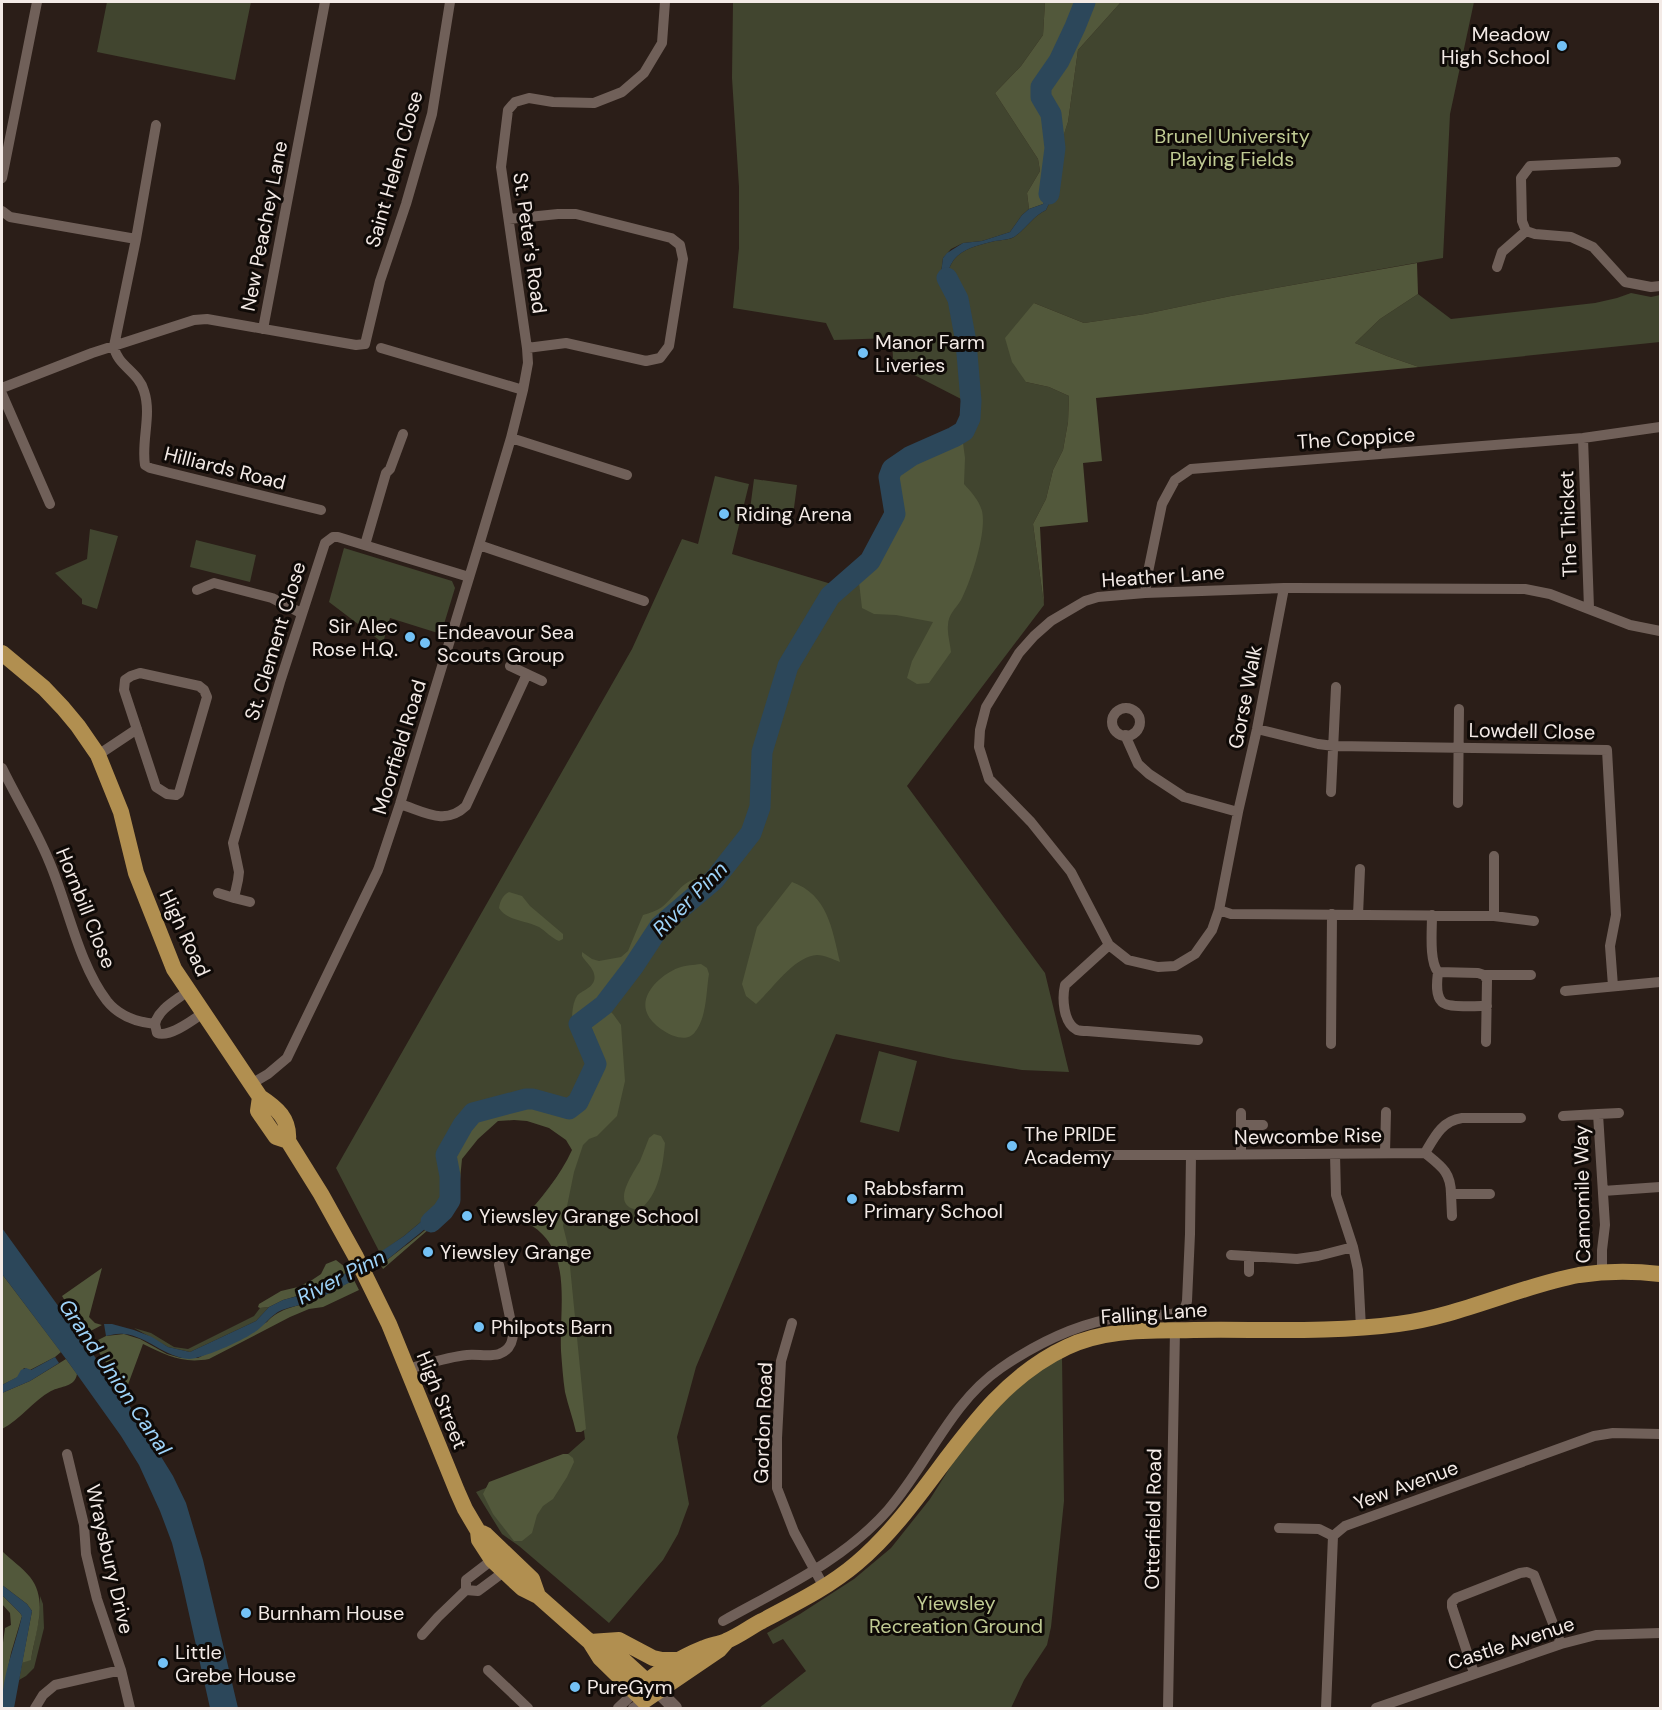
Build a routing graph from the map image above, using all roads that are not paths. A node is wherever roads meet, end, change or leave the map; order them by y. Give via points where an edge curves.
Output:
1 (37, 2) edge
2 (325, 2) edge
3 (450, 2) edge
4 (665, 2) edge
5 (156, 125) dead end
6 (1616, 162) dead end
7 (2, 178) edge
8 (2, 211) edge
9 (509, 219) junction
10 (1526, 231) junction
11 (136, 239) junction
12 (1497, 267) dead end
13 (1660, 286) edge
14 (263, 329) junction
15 (114, 346) junction
16 (381, 348) dead end
17 (527, 348) junction
18 (2, 388) edge
19 (523, 390) junction
20 (2, 394) edge
21 (1660, 427) edge
22 (403, 434) dead end
23 (512, 438) junction
24 (1583, 438) junction
25 (627, 475) dead end
26 (50, 504) dead end
27 (321, 510) dead end
28 (365, 544) junction
29 (479, 545) junction
30 (469, 577) junction
31 (1284, 588) junction
32 (197, 590) dead end
33 (1145, 593) junction
34 (644, 601) dead end
35 (1589, 608) junction
36 (301, 613) junction
37 (1660, 631) edge
38 (2, 653) edge
39 (510, 666) dead end
40 (527, 674) junction
41 (542, 681) dead end
42 (1336, 687) dead end
43 (1459, 709) dead end
44 (137, 729) junction
45 (1257, 729) junction
46 (1125, 735) dead end
47 (1334, 746) junction
48 (1458, 748) junction
49 (98, 755) junction
50 (2, 768) edge
51 (1331, 792) dead end
52 (1458, 803) dead end
53 (400, 804) junction
54 (1238, 812) junction
55 (1494, 856) dead end
56 (1360, 869) dead end
57 (218, 893) dead end
58 (234, 898) junction
59 (250, 902) dead end
60 (1219, 910) junction
61 (1332, 914) junction
62 (1358, 915) junction
63 (1432, 915) junction
64 (1494, 916) junction
65 (1534, 921) dead end
66 (1110, 945) junction
67 (1200, 949) joint
68 (1438, 972) junction
69 (1484, 975) junction
70 (1531, 975) dead end
71 (1660, 982) edge
72 (1613, 986) junction
73 (188, 991) junction
74 (1565, 991) dead end
75 (1487, 1006) junction
76 (203, 1013) junction
77 (155, 1024) junction
78 (1198, 1040) dead end
79 (1486, 1042) dead end
80 (1330, 1044) dead end
81 (255, 1091) junction
82 (1386, 1112) dead end
83 (1241, 1113) dead end
84 (1619, 1113) dead end
85 (1598, 1114) junction
86 (1563, 1116) dead end
87 (1521, 1118) dead end
88 (1241, 1125) junction
89 (1263, 1125) dead end
90 (1385, 1153) junction
91 (1425, 1153) junction
92 (1335, 1154) junction
93 (1091, 1155) dead end
94 (1191, 1155) junction
95 (1241, 1155) junction
96 (1660, 1187) edge
97 (1603, 1191) junction
98 (1451, 1194) junction
99 (1490, 1194) dead end
100 (1452, 1216) dead end
101 (1353, 1247) junction
102 (1231, 1255) dead end
103 (1249, 1256) junction
104 (357, 1259) joint
105 (499, 1265) dead end
106 (1249, 1272) dead end
107 (1602, 1273) junction
108 (1660, 1274) edge
109 (792, 1323) dead end
110 (1361, 1328) junction
111 (1175, 1330) junction
112 (408, 1369) junction
113 (1660, 1434) edge
114 (67, 1454) dead end
115 (1279, 1528) dead end
116 (1333, 1536) junction
117 (503, 1562) junction
118 (815, 1571) junction
119 (824, 1587) junction
120 (466, 1590) junction
121 (723, 1621) dead end
122 (1660, 1633) edge
123 (422, 1635) dead end
124 (590, 1642) junction
125 (726, 1642) junction
126 (1561, 1644) junction
127 (680, 1659) junction
128 (120, 1670) junction
129 (488, 1670) dead end
130 (1474, 1673) junction
131 (645, 1697) edge
132 (35, 1708) edge
133 (130, 1708) edge
134 (528, 1708) edge
135 (618, 1708) edge
136 (675, 1708) edge
137 (1168, 1708) edge
138 (1326, 1708) edge
139 (1376, 1708) edge

1 - 7 street
2 - 14 street, New Peachey Lane
3 - 14 street, Saint Helen Close via 432,114 380,281 365,344
4 - 9 street, St. Peter's Road via 662,43 644,73 622,92 594,103 529,98 515,102 508,110 501,167
5 - 11 street
6 - 10 street via 1530,166 1521,178 1522,221
8 - 11 street via 10,217
9 - 17 street, St. Peter's Road
9 - 17 street via 576,214 671,238 680,245 683,259 669,346 660,358 646,361 566,344
10 - 12 street via 1502,252
10 - 13 street via 1571,237 1593,247 1625,282
11 - 15 street
14 - 15 street, New Peachey Lane via 194,320
15 - 18 street, New Peachey Lane
15 - 27 street, Hilliards Road via 118,359 141,381 145,393 146,467
16 - 19 street
17 - 19 street, St. Peter's Road
19 - 23 street, Moorfield Road
20 - 26 street
21 - 24 street, The Coppice
22 - 28 street via 386,473
23 - 25 street
23 - 29 street, Moorfield Road
24 - 33 street, The Coppice via 1191,469 1175,480 1162,504
24 - 35 street, The Thicket
28 - 30 street, St. Clement Close
28 - 36 street, St. Clement Close via 335,537 327,541
29 - 30 street, Moorfield Road
29 - 34 street
30 - 53 street, Moorfield Road
31 - 33 street, Heather Lane
31 - 35 street, Heather Lane via 1525,589
31 - 45 street, Gorse Walk
32 - 36 street via 214,583 272,598
33 - 66 street, Heather Lane via 1092,599 1051,621 1019,653 986,707 980,730 979,747 989,779 1031,822 1071,872
35 - 37 street, Heather Lane via 1630,625
36 - 58 street, St. Clement Close via 233,843 239,872
38 - 49 main road, High Road via 63,708
39 - 40 street
40 - 41 street
40 - 53 street via 466,806 458,814 439,817
42 - 47 street
43 - 48 street
44 - 44 street via 124,690 124,680 131,675 140,673 204,690 207,704 176,795 156,787
44 - 49 street
45 - 47 street, Lowdell Close
45 - 54 street, Gorse Walk
46 - 54 street via 1138,764 1149,774 1184,797
47 - 48 street, Lowdell Close
47 - 51 street
48 - 52 street
48 - 72 street, Lowdell Close via 1608,750 1616,915 1610,946
49 - 73 main road, High Road via 121,812 139,882 174,969
50 - 77 street, Hornbill Close via 49,861 99,988 115,1010 134,1021
53 - 81 street, Moorfield Road via 372,885 286,1058
54 - 60 street, Gorse Walk
55 - 64 street
56 - 62 street
57 - 58 street
58 - 59 street
60 - 61 street via 1231,914
60 - 67 street, Gorse Walk
61 - 62 street
61 - 80 street
62 - 63 street
63 - 64 street
63 - 68 street via 1433,962
64 - 65 street
66 - 67 street, Heather Lane via 1128,960 1158,967 1175,966
66 - 78 street via 1065,985 1068,1020 1077,1030
68 - 69 street
68 - 75 street via 1438,995 1442,1002
69 - 70 street
69 - 75 street
71 - 72 street
72 - 74 street
73 - 76 main road, High Road
73 - 77 street via 161,1012
75 - 79 street
76 - 77 street, Hornbill Close via 164,1035 157,1033
76 - 81 main road, High Road
81 - 104 main road, High Road via 274,1106 289,1128 288,1141
82 - 90 street
83 - 88 street
84 - 85 street
85 - 86 street, Camomile Way
85 - 97 street, Camomile Way
87 - 91 street via 1453,1120 1440,1129
88 - 89 street
88 - 95 street
90 - 91 street, Newcombe Rise
90 - 92 street, Newcombe Rise
91 - 98 street via 1447,1174
92 - 95 street, Newcombe Rise
92 - 101 street via 1336,1195
93 - 94 street, Newcombe Rise
94 - 95 street, Newcombe Rise
94 - 118 street, Falling Lane via 1184,1309 1086,1325 1054,1338 999,1370 951,1417 889,1509 843,1552
96 - 97 street
97 - 107 street, Camomile Way
98 - 99 street
98 - 100 street
101 - 103 street via 1297,1259
101 - 110 street
102 - 103 street
103 - 106 street
104 - 112 main road, High Street
105 - 112 street via 513,1332 508,1348 499,1354 467,1355
107 - 108 main road, Falling Lane
107 - 110 main road, Falling Lane via 1561,1279 1434,1317
109 - 118 street, Gordon Road via 781,1360 777,1488
110 - 111 main road, Falling Lane
111 - 119 main road, Falling Lane via 1100,1335 1072,1344 1032,1367 980,1416 883,1538 858,1563
111 - 137 street, Otterfield Road
112 - 117 main road, High Street via 457,1491 478,1531 486,1535
113 - 116 street, Yew Avenue via 1594,1436 1345,1526
114 - 128 street, Wraysbury Drive via 97,1599
115 - 116 street via 1319,1530
116 - 138 street
117 - 120 street via 478,1591
117 - 120 street via 466,1580
117 - 124 main road, High Street via 532,1579 538,1596
118 - 119 street, Gordon Road
118 - 121 street, Falling Lane
119 - 125 main road, Falling Lane
120 - 123 street
122 - 126 street, Castle Avenue via 1596,1635
124 - 127 main road via 619,1640 653,1658
124 - 131 main road, High Street via 609,1647
125 - 127 main road, Falling Lane
125 - 131 main road, Falling Lane
126 - 130 street, Castle Avenue
126 - 130 street via 1534,1575 1521,1573 1452,1603
127 - 131 main road, Falling Lane
128 - 132 street via 55,1685
128 - 133 street, Wraysbury Drive
129 - 134 street
130 - 139 street, Castle Avenue
131 - 135 street
131 - 136 street, High Street

